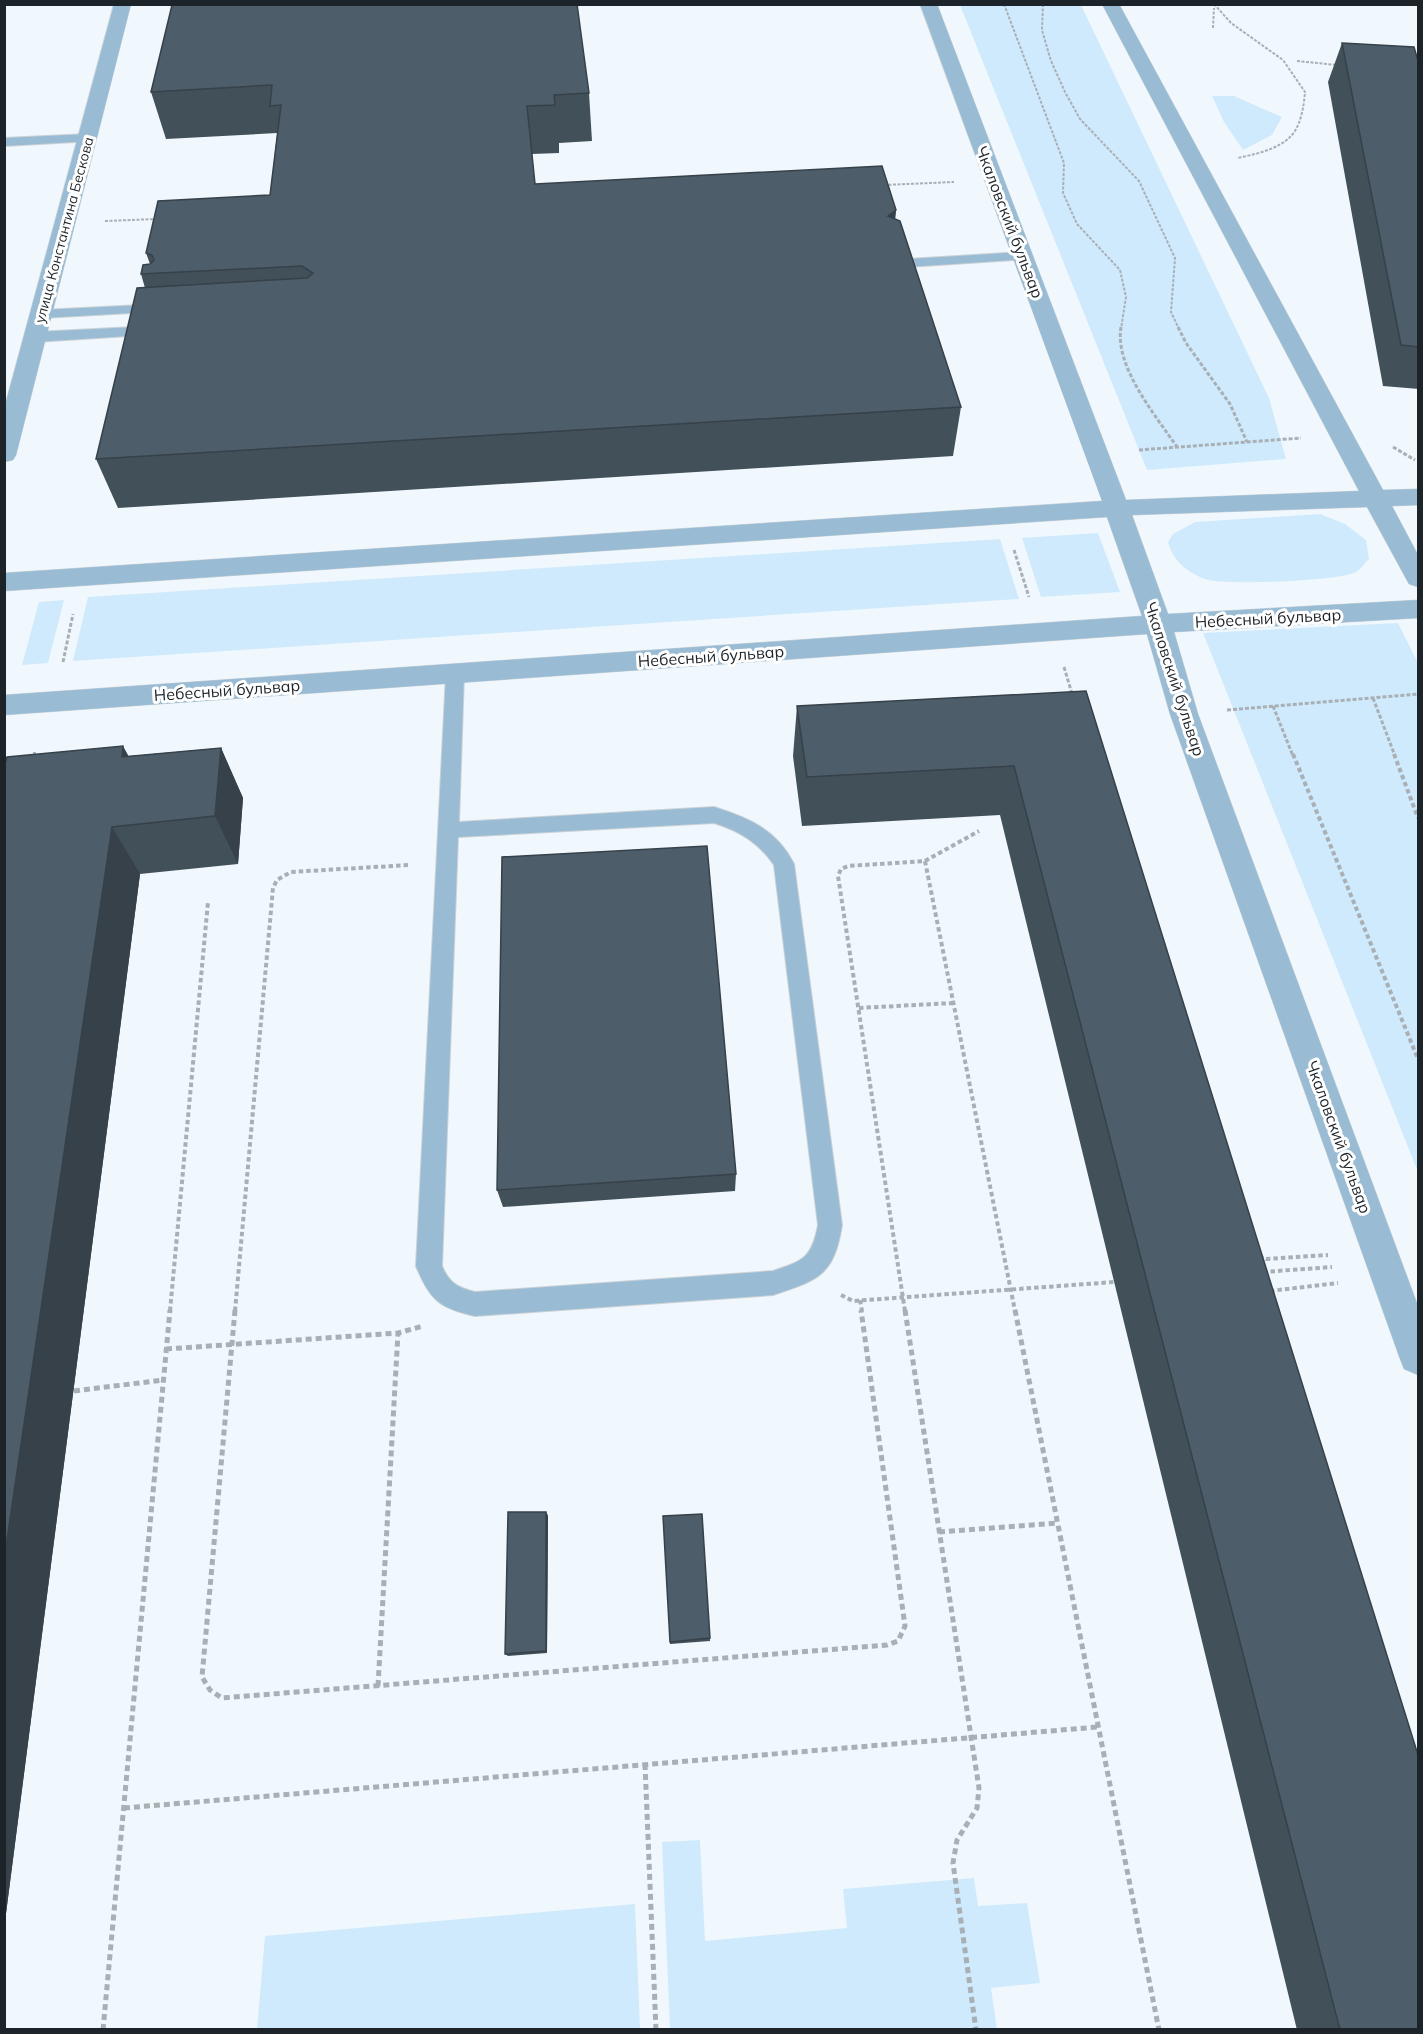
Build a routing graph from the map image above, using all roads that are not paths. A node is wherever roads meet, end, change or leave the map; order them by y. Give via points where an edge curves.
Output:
1 (123, 4) edge
2 (928, 4) edge
3 (1110, 4) edge
4 (88, 138) junction
5 (4, 142) edge
6 (1023, 256) junction
7 (892, 264) edge
8 (162, 308) edge
9 (42, 314) junction
10 (169, 330) edge
11 (36, 337) junction
12 (4, 455) edge
13 (1419, 497) edge
14 (1374, 499) junction
15 (1117, 508) junction
16 (1419, 578) edge
17 (4, 582) edge
18 (1419, 609) edge
19 (1158, 624) junction
20 (456, 674) junction
21 (4, 705) edge
22 (449, 830) junction
23 (1419, 1356) edge

1 - 4 street, улица Константина Бескова
2 - 6 street, Чкаловский бульвар
3 - 14 street
4 - 5 lane
4 - 9 street, улица Константина Бескова
6 - 7 lane
6 - 15 street, Чкаловский бульвар
8 - 9 lane
9 - 11 street, улица Константина Бескова
10 - 11 lane
11 - 12 street, улица Константина Бескова
13 - 14 street
14 - 15 street
14 - 16 street
15 - 17 street
15 - 19 street, Чкаловский бульвар
18 - 19 street, Небесный бульвар
19 - 20 street, Небесный бульвар
19 - 23 street, Чкаловский бульвар via 1184,714
20 - 21 street, Небесный бульвар
20 - 22 lane
22 - 22 lane via 429,1266 437,1286 452,1299 475,1304 773,1283 813,1269 828,1246 830,1225 784,864 774,848 750,828 714,815

